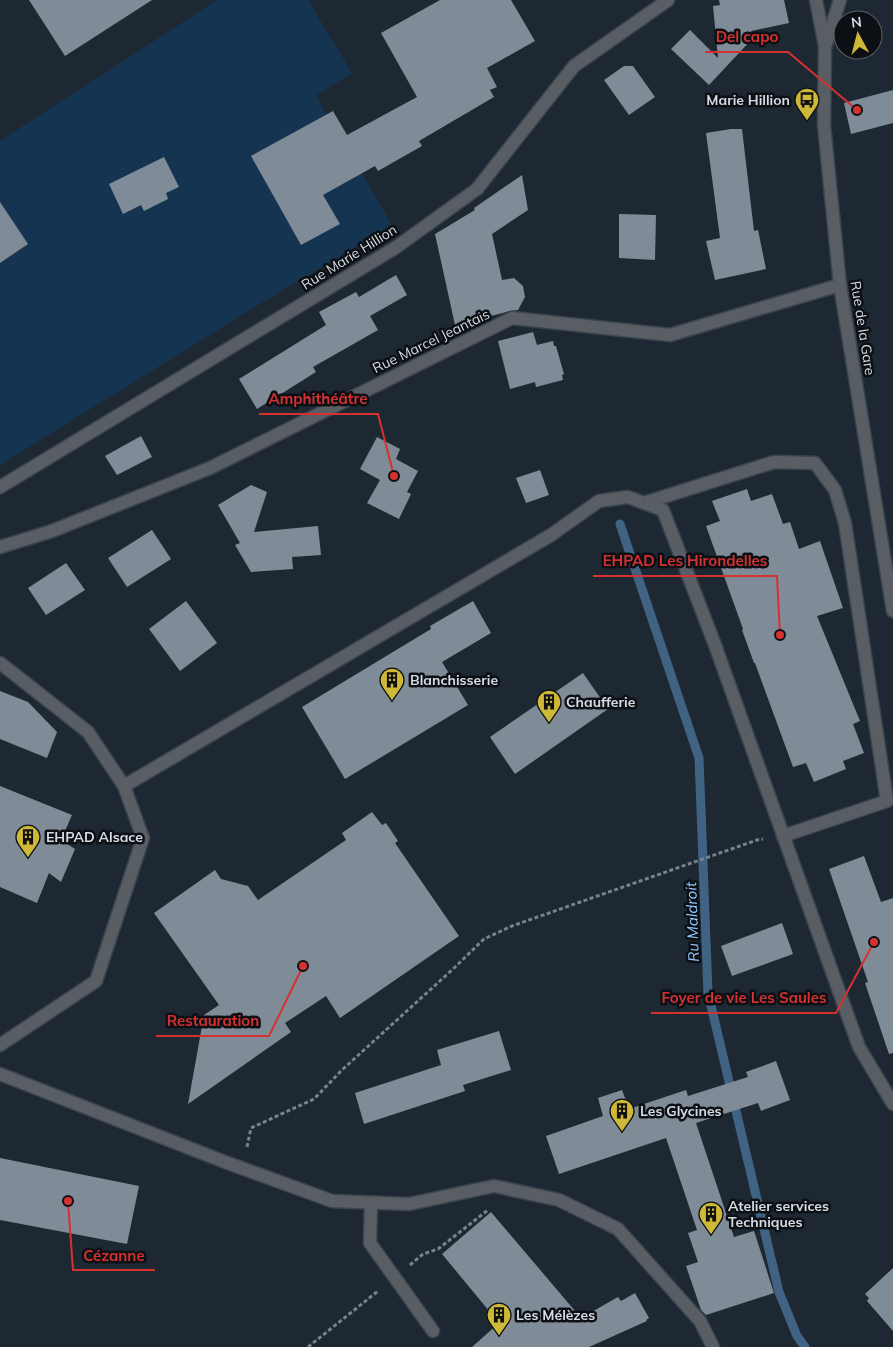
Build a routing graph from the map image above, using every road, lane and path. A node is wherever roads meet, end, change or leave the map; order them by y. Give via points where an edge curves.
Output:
1 (668, 0) edge
2 (816, 0) edge
3 (840, 0) edge
4 (825, 46) junction
5 (840, 285) junction
6 (0, 486) edge
7 (644, 503) junction
8 (0, 547) edge
9 (893, 611) edge
10 (0, 663) edge
11 (124, 786) junction
12 (784, 836) junction
13 (0, 1045) edge
14 (0, 1074) edge
15 (893, 1104) edge
16 (242, 1169) junction
17 (371, 1202) junction
18 (433, 1331) dead end
19 (713, 1347) edge

1 - 6 street, Rue Marie Hillion via 574,66 476,189 395,248
2 - 4 street, Rue de la Gare
3 - 4 street, Rue de la Gare
4 - 5 street, Rue de la Gare via 824,131
5 - 8 street, Rue Marcel Jeantais via 670,335 512,318 210,468 52,531
5 - 9 street, Rue de la Gare
7 - 11 street via 628,496 599,501 551,535
7 - 12 street via 663,510
7 - 12 street via 774,462 815,463 834,490 845,523 887,802
10 - 11 street via 88,732
11 - 13 street via 144,838 96,981
12 - 15 street via 859,1047
12 - 16 path via 757,840 512,926 484,939 314,1099 251,1128
14 - 16 street
16 - 17 street via 332,1201
17 - 18 street via 370,1243
17 - 19 street via 410,1204 494,1186 559,1200 618,1229 700,1320

